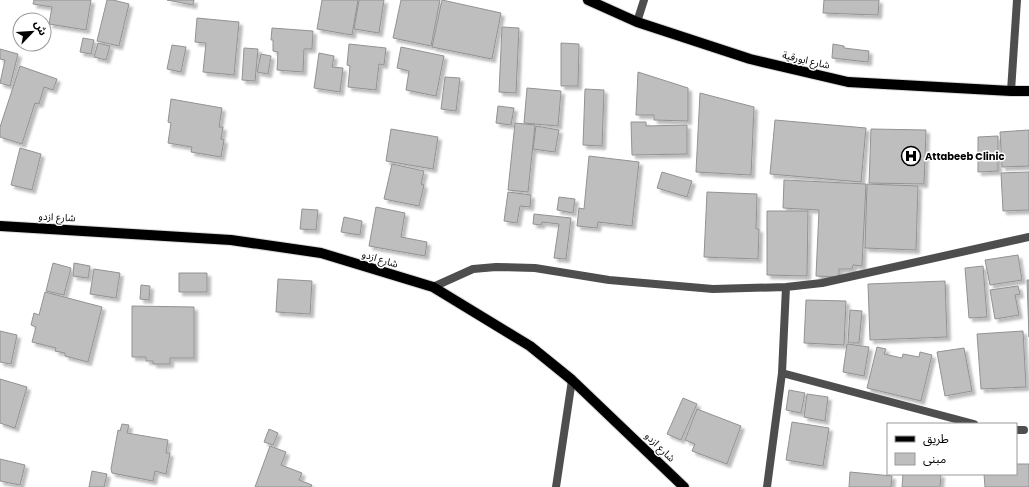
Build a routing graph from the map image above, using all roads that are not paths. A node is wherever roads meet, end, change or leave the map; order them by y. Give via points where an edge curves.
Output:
1 (588, 0) edge
2 (644, 0) edge
3 (1017, 0) edge
4 (637, 22) junction
5 (1011, 91) junction
6 (1029, 91) edge
7 (0, 226) edge
8 (1029, 237) edge
9 (433, 287) junction
10 (786, 287) junction
11 (782, 373) junction
12 (572, 380) junction
13 (970, 423) edge
14 (556, 487) edge
15 (684, 487) edge
16 (767, 487) edge

1 - 4 main road, شارع ابورقية
2 - 4 street
3 - 5 street
4 - 5 main road, شارع ابورقية via 750,59 848,82
5 - 6 main road, شارع ابورقية
7 - 9 main road, شارع ازدو via 231,240 321,253
8 - 10 street via 822,283
9 - 10 street via 473,269 496,266 535,268 609,280 713,289
9 - 12 main road, شارع ازدو via 530,346
10 - 11 street
11 - 13 street
11 - 16 street
12 - 14 street
12 - 15 main road, شارع ازدو

